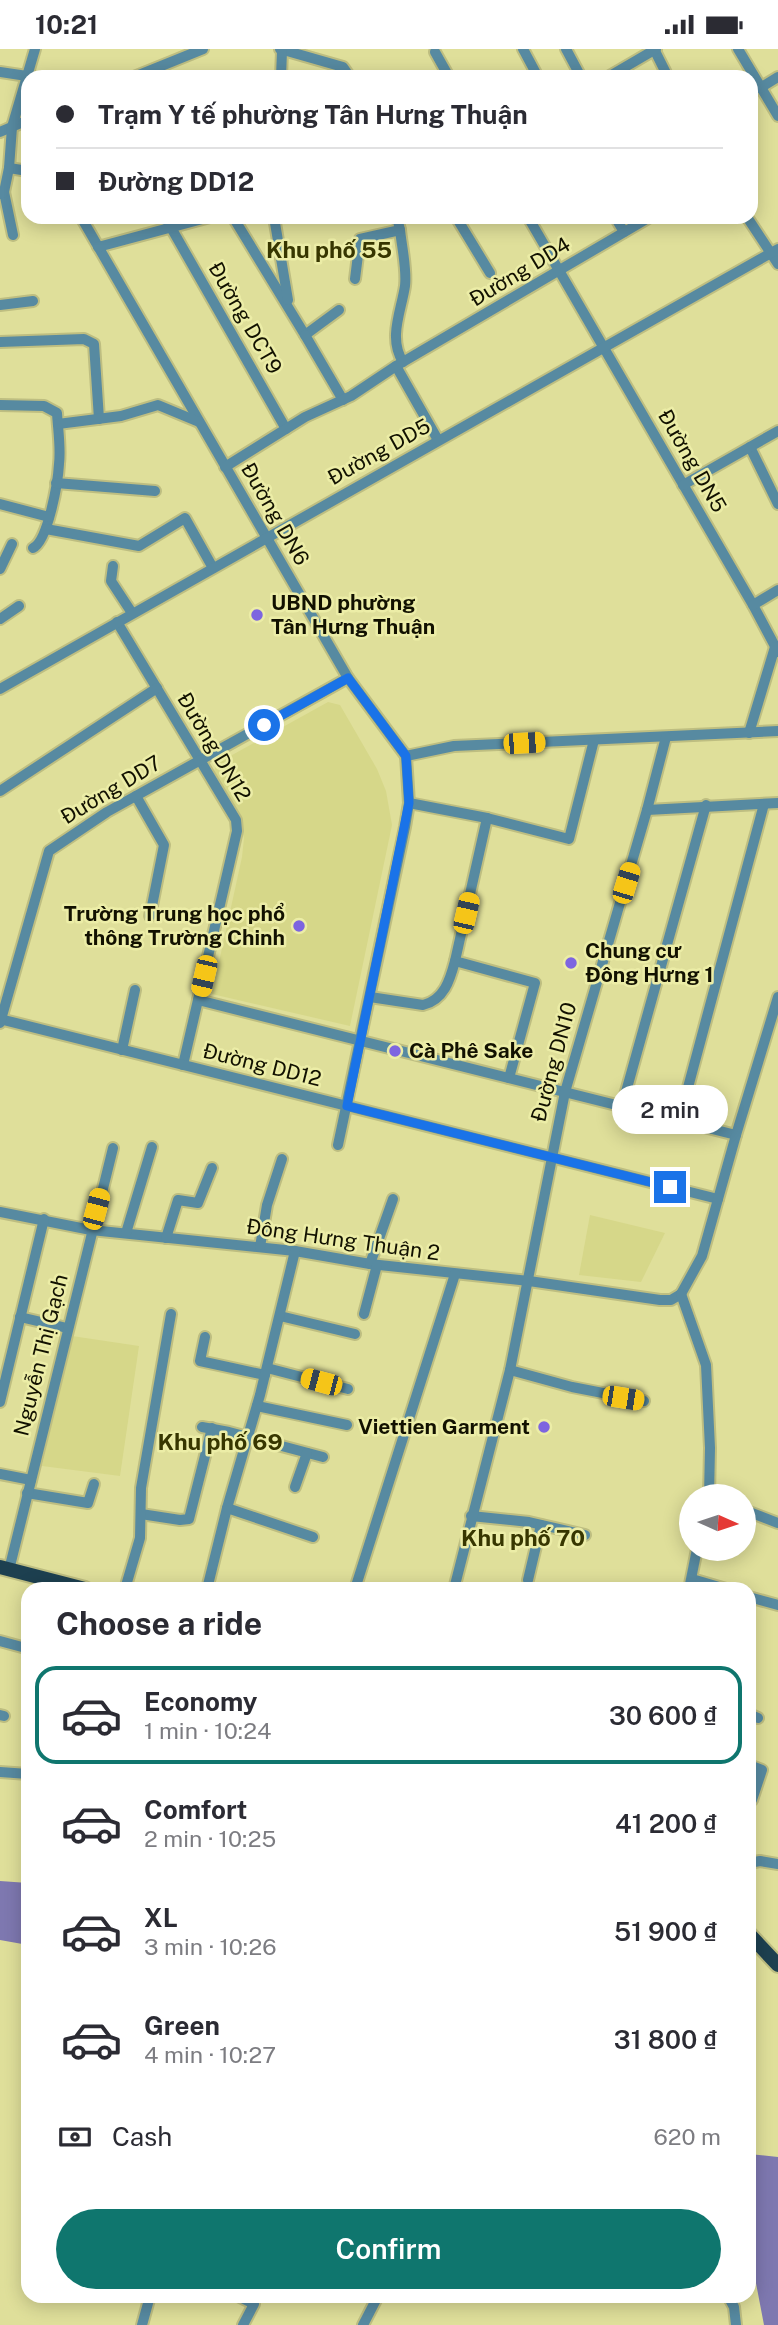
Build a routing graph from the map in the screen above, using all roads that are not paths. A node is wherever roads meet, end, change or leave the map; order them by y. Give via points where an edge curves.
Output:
1 (35, 49) edge
2 (203, 49) edge
3 (523, 49) edge
4 (566, 49) edge
5 (655, 49) edge
6 (738, 49) edge
7 (281, 50) edge
8 (435, 52) dead end
9 (29, 70) edge
10 (151, 70) edge
11 (281, 70) edge
12 (345, 70) edge
13 (445, 70) edge
14 (534, 70) edge
15 (577, 70) edge
16 (620, 70) edge
17 (665, 70) edge
18 (750, 70) edge
19 (0, 72) edge
20 (21, 75) edge
21 (778, 77) edge
22 (758, 84) edge
23 (760, 88) junction
24 (21, 96) edge
25 (778, 116) edge
26 (21, 123) edge
27 (12, 127) junction
28 (0, 132) edge
29 (9, 168) junction
30 (21, 170) edge
31 (2, 193) edge
32 (85, 224) edge
33 (162, 224) edge
34 (169, 224) edge
35 (237, 224) edge
36 (275, 224) edge
37 (399, 224) edge
38 (460, 224) edge
39 (532, 224) edge
40 (619, 224) edge
41 (638, 224) edge
42 (753, 224) edge
43 (400, 230) junction
44 (624, 232) junction
45 (13, 235) dead end
46 (98, 247) junction
47 (775, 251) edge
48 (778, 264) edge
49 (560, 271) junction
50 (490, 273) dead end
51 (355, 279) dead end
52 (33, 300) dead end
53 (0, 305) edge
54 (289, 306) junction
55 (339, 310) dead end
56 (305, 335) junction
57 (0, 342) edge
58 (604, 347) junction
59 (399, 364) junction
60 (343, 400) junction
61 (0, 405) edge
62 (99, 419) junction
63 (199, 422) junction
64 (58, 424) junction
65 (286, 429) junction
66 (778, 431) edge
67 (438, 440) junction
68 (750, 447) junction
69 (225, 467) junction
70 (56, 483) junction
71 (684, 485) junction
72 (155, 491) dead end
73 (0, 504) edge
74 (778, 504) edge
75 (49, 517) junction
76 (46, 529) junction
77 (266, 537) junction
78 (12, 544) dead end
79 (33, 548) dead end
80 (113, 566) dead end
81 (213, 568) junction
82 (0, 569) edge
83 (778, 590) edge
84 (753, 605) junction
85 (19, 606) dead end
86 (132, 614) junction
87 (0, 619) edge
88 (117, 622) junction
89 (776, 650) edge
90 (348, 678) junction
91 (157, 688) junction
92 (0, 689) edge
93 (778, 731) edge
94 (749, 733) junction
95 (666, 737) junction
96 (594, 740) junction
97 (406, 756) junction
98 (200, 760) junction
99 (0, 791) edge
100 (136, 796) junction
101 (409, 803) junction
102 (778, 803) edge
103 (764, 804) junction
104 (706, 805) junction
105 (648, 810) junction
106 (487, 818) junction
107 (149, 916) dead end
108 (455, 961) junction
109 (135, 990) dead end
110 (370, 997) junction
111 (778, 997) edge
112 (198, 1000) junction
113 (0, 1021) edge
114 (361, 1041) junction
115 (122, 1050) junction
116 (183, 1065) junction
117 (509, 1078) junction
118 (565, 1092) junction
119 (347, 1106) junction
120 (622, 1107) junction
121 (679, 1121) junction
122 (736, 1135) junction
123 (338, 1145) dead end
124 (152, 1147) dead end
125 (113, 1149) dead end
126 (551, 1157) junction
127 (282, 1159) dead end
128 (212, 1168) dead end
129 (393, 1199) dead end
130 (718, 1199) junction
131 (0, 1212) edge
132 (44, 1219) junction
133 (91, 1230) junction
134 (126, 1233) junction
135 (166, 1238) junction
136 (260, 1247) junction
137 (295, 1251) junction
138 (373, 1265) junction
139 (455, 1274) junction
140 (529, 1281) junction
141 (681, 1294) junction
142 (171, 1314) dead end
143 (364, 1314) dead end
144 (280, 1316) junction
145 (20, 1317) junction
146 (67, 1328) junction
147 (355, 1334) dead end
148 (205, 1337) dead end
149 (510, 1370) junction
150 (266, 1371) junction
151 (348, 1389) dead end
152 (644, 1401) dead end
153 (0, 1402) edge
154 (257, 1406) junction
155 (347, 1426) dead end
156 (247, 1436) junction
157 (307, 1453) junction
158 (323, 1457) dead end
159 (0, 1474) edge
160 (30, 1480) junction
161 (94, 1484) dead end
162 (709, 1484) edge
163 (295, 1487) dead end
164 (27, 1493) junction
165 (227, 1508) junction
166 (141, 1514) junction
167 (756, 1515) edge
168 (471, 1516) junction
169 (778, 1523) edge
170 (541, 1525) junction
171 (585, 1535) dead end
172 (313, 1537) dead end
173 (695, 1561) edge
174 (4, 1569) edge
175 (528, 1580) dead end
176 (57, 1582) edge
177 (127, 1582) edge
178 (209, 1582) edge
179 (357, 1582) edge
180 (456, 1582) edge
181 (691, 1582) edge
182 (756, 1599) edge
183 (778, 1605) edge
184 (0, 1641) edge
185 (21, 1647) edge
186 (756, 1768) edge
187 (0, 1772) edge
188 (21, 1774) edge
189 (756, 1788) edge
190 (756, 1862) edge
191 (778, 1864) edge
192 (756, 1941) edge
193 (778, 1965) edge
194 (148, 2303) edge
195 (252, 2303) edge
196 (374, 2303) edge
197 (732, 2303) edge
198 (142, 2325) edge
199 (243, 2325) edge
200 (363, 2325) edge
201 (736, 2325) edge

1 - 9 street
2 - 10 street
3 - 14 street
4 - 15 street
5 - 16 street
5 - 17 street
6 - 18 street
7 - 11 street
7 - 12 street
8 - 13 street
19 - 20 street
21 - 23 street
22 - 23 street
23 - 25 street
24 - 27 street
26 - 27 street
27 - 28 street
27 - 29 street
29 - 30 street
29 - 31 street
31 - 45 street
32 - 46 street, Đường DN6
33 - 46 street
34 - 65 street, Đường DCT9
35 - 54 street
36 - 54 street
37 - 43 street
38 - 50 street
39 - 49 street, Đường DN5
40 - 44 street
41 - 44 street, Đường DD4
42 - 47 street
43 - 51 street via 360,239
43 - 59 street via 405,284 395,346
44 - 49 street, Đường DD4
46 - 63 street, Đường DN6
47 - 48 street
47 - 58 street, Đường DD5
49 - 58 street, Đường DN5
49 - 59 street, Đường DD4
52 - 53 street
54 - 56 street
55 - 56 street
56 - 60 street
57 - 62 street via 84,339 94,344
58 - 67 street, Đường DD5
58 - 71 street, Đường DN5
59 - 60 street
59 - 67 street
60 - 65 street
61 - 64 street via 44,406 57,414
62 - 63 street via 158,405
62 - 64 street
63 - 69 street, Đường DN6
64 - 70 street
65 - 69 street
66 - 68 street
67 - 77 street, Đường DD5
68 - 71 street
68 - 74 street
69 - 77 street, Đường DN6
70 - 72 street
70 - 75 street
71 - 84 street, Đường DN5
73 - 75 street
75 - 76 street
76 - 79 street
76 - 81 street via 139,546 185,518
77 - 81 street, Đường DD5
77 - 90 street, Đường DN6
78 - 82 street
80 - 86 street via 111,581
81 - 86 street, Đường DD5
83 - 84 street
84 - 89 street, Đường DN5
85 - 87 street
86 - 88 street, Đường DD5
88 - 91 street, Đường DN12
88 - 92 street, Đường DD5
89 - 94 street, Đường DN5
90 - 97 street, Đường DN6
90 - 98 street, Đường DD7
91 - 98 street, Đường DN12
91 - 99 street
93 - 94 street
94 - 95 street
95 - 96 street
95 - 105 street, Đường DN10
96 - 97 street via 454,746
96 - 106 street via 569,839
97 - 101 street
98 - 100 street, Đường DD7
98 - 112 street, Đường DN12 via 236,820 237,831
100 - 107 street via 164,845
100 - 113 street, Đường DD7 via 48,851
101 - 106 street
101 - 110 street
102 - 103 street
103 - 104 street
103 - 121 street
104 - 105 street
104 - 120 street
105 - 118 street, Đường DN10
106 - 108 street
108 - 110 street via 445,989 429,1003
108 - 117 street via 535,983
109 - 115 street
110 - 114 street
111 - 122 street
112 - 114 street
112 - 116 street, Đường DN12
113 - 115 street, Đường DD12
114 - 117 street
114 - 119 street
115 - 116 street, Đường DD12
116 - 119 street, Đường DD12
117 - 118 street
118 - 120 street
118 - 126 street, Đường DN10
119 - 123 street
119 - 126 street, Đường DD12
120 - 121 street
121 - 122 street
122 - 130 street
124 - 134 street
125 - 133 street, Nguyễn Thị Gạch
126 - 130 street, Đường DD12
126 - 140 street, Đường DN10
127 - 136 street
128 - 135 street via 198,1203 178,1200
129 - 138 street
130 - 141 street via 702,1256
131 - 132 street, Đông Hưng Thuận 2
132 - 133 street, Đông Hưng Thuận 2
132 - 145 street
133 - 134 street, Đông Hưng Thuận 2
133 - 146 street, Nguyễn Thị Gạch
134 - 135 street, Đông Hưng Thuận 2
135 - 136 street, Đông Hưng Thuận 2
136 - 137 street, Đông Hưng Thuận 2
137 - 138 street, Đông Hưng Thuận 2
137 - 144 street
138 - 139 street, Đông Hưng Thuận 2
138 - 143 street
139 - 140 street, Đông Hưng Thuận 2
139 - 179 street
140 - 141 street, Đông Hưng Thuận 2 via 660,1300
140 - 149 street, Đường DN10
141 - 162 street via 706,1365
142 - 166 street via 141,1487
144 - 147 street
144 - 150 street
145 - 146 street
145 - 153 street
146 - 160 street, Nguyễn Thị Gạch
148 - 150 street via 200,1361
149 - 152 street
149 - 168 street, Đường DN10
150 - 151 street
150 - 154 street
154 - 155 street
154 - 156 street
156 - 157 street
156 - 165 street
156 - 166 street via 207,1428 189,1518
157 - 158 street
157 - 163 street
159 - 160 street
160 - 164 street, Nguyễn Thị Gạch
161 - 164 street via 88,1503
164 - 174 street, Nguyễn Thị Gạch
165 - 172 street
165 - 178 street
166 - 177 street via 140,1538
167 - 169 street
168 - 170 street
168 - 180 street, Đường DN10
170 - 171 street
170 - 175 street
173 - 181 street
174 - 176 main road
182 - 183 street
184 - 185 street
186 - 189 street via 762,1770
187 - 188 street
190 - 191 street
192 - 193 main road
194 - 198 street
195 - 199 street
196 - 200 street
197 - 201 street

